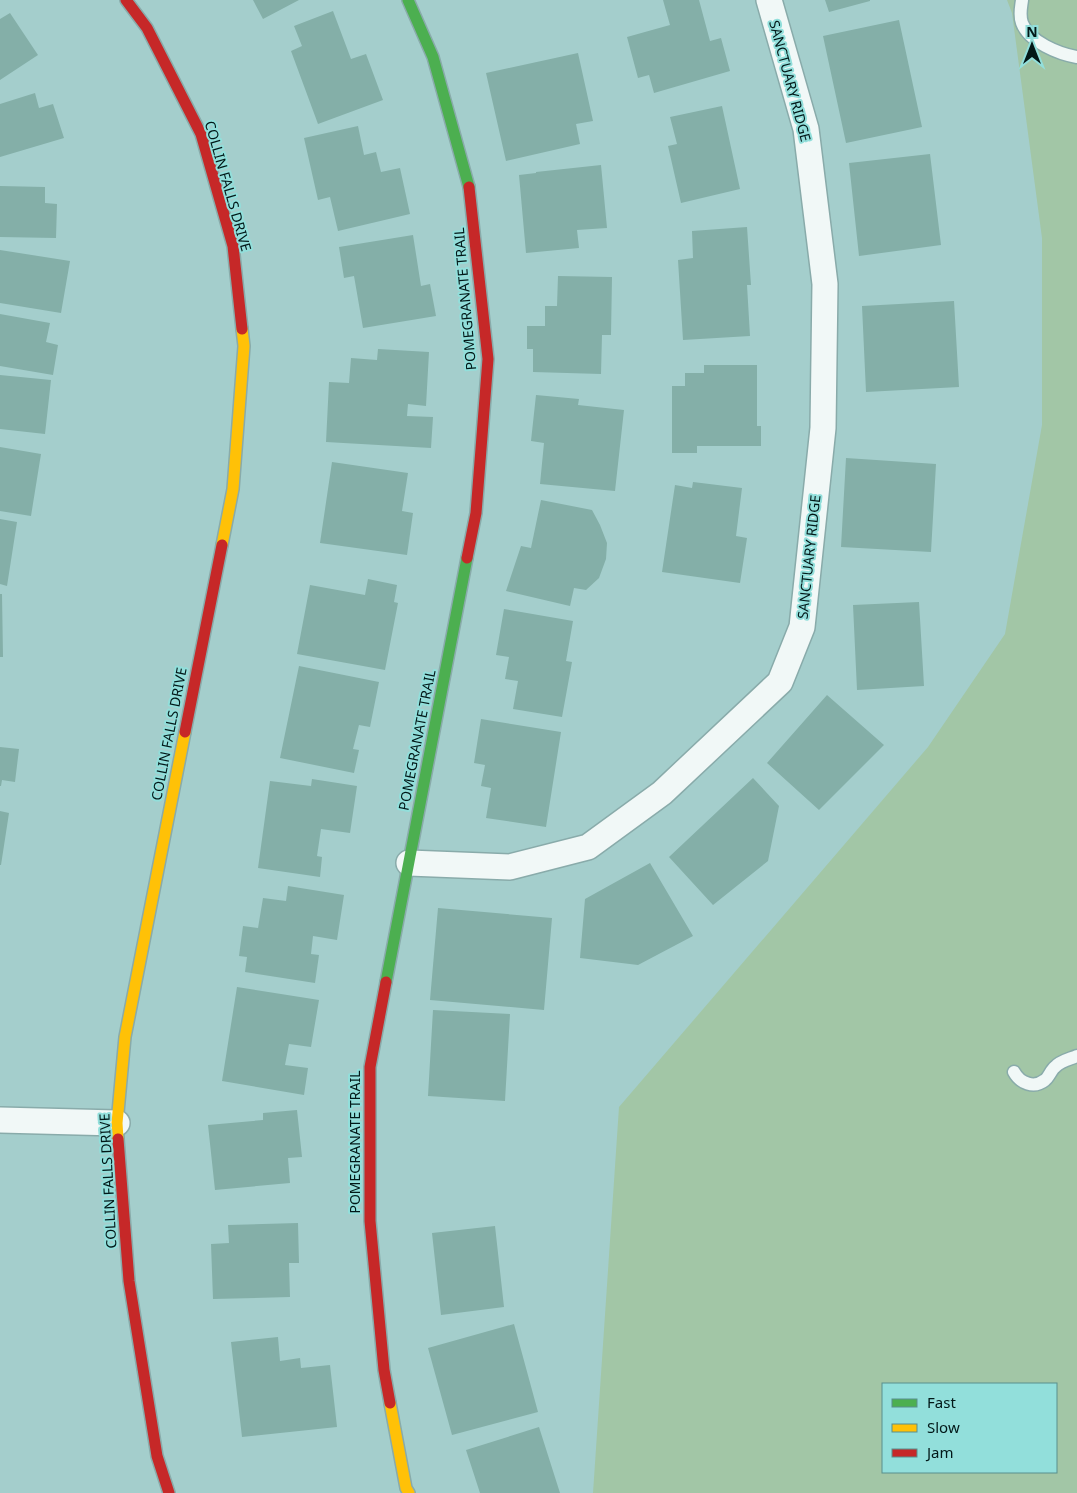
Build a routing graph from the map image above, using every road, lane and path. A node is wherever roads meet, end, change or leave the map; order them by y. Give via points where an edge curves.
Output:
1 (126, 0) edge
2 (408, 0) edge
3 (769, 0) edge
4 (1022, 0) edge
5 (1077, 58) edge
6 (409, 863) junction
7 (1077, 1056) edge
8 (1014, 1072) dead end
9 (0, 1120) edge
10 (117, 1123) junction
11 (401, 1491) edge
12 (169, 1493) edge

1 - 10 street, COLLIN FALLS DRIVE via 147,28 201,134 233,246 244,346 233,489 125,1037
2 - 6 street, POMEGRANATE TRAIL via 433,57 470,190 488,359 476,513
3 - 6 street, SANCTUARY RIDGE via 806,129 825,284 823,428 802,627 780,682 662,793 588,847 510,867
4 - 5 lane via 1020,16 1026,31 1043,46
6 - 11 street, POMEGRANATE TRAIL via 370,1067 370,1222 384,1370
7 - 8 lane via 1056,1065 1045,1080 1036,1084 1025,1084
9 - 10 street
10 - 12 street, COLLIN FALLS DRIVE via 130,1281 157,1456

